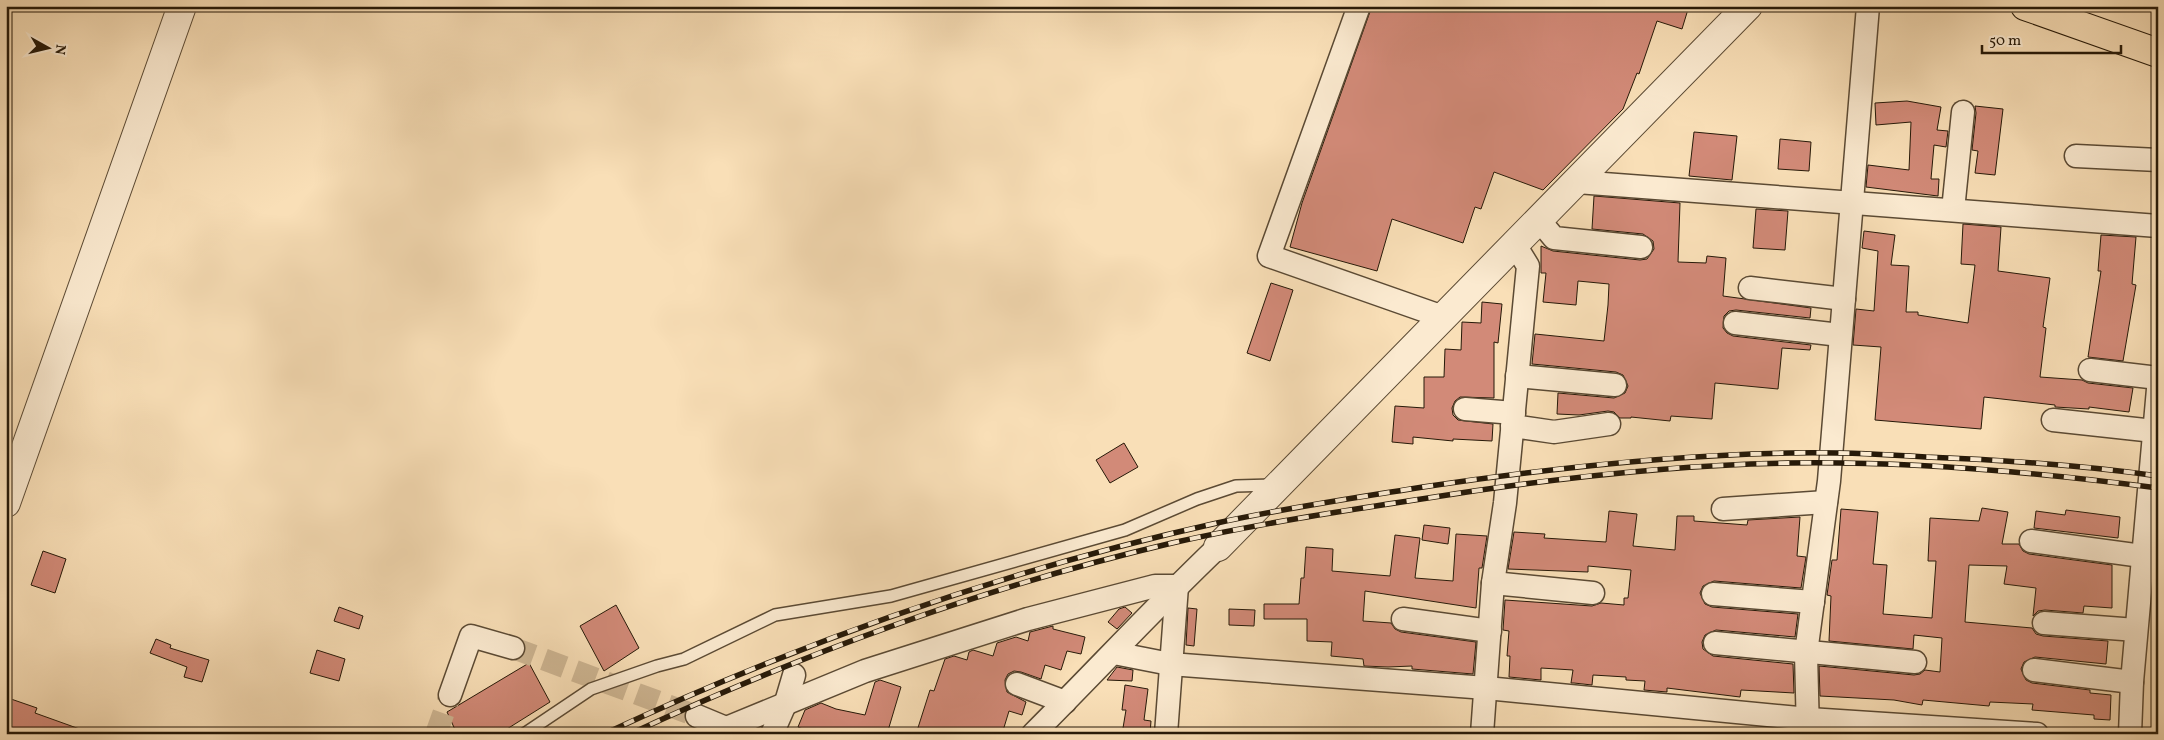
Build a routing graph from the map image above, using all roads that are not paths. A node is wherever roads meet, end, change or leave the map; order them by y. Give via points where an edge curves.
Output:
1 (182, 6) edge
2 (1359, 6) edge
3 (1748, 6) edge
4 (1868, 6) edge
5 (2026, 6) edge
6 (2158, 53) edge
7 (1963, 112) dead end
8 (2076, 156) dead end
9 (2158, 160) edge
10 (1576, 182) junction
11 (1852, 202) junction
12 (1954, 210) junction
13 (1539, 220) junction
14 (2158, 226) edge
15 (1515, 244) junction
16 (1641, 247) dead end
17 (1750, 288) dead end
18 (1844, 299) junction
19 (1443, 317) junction
20 (1734, 323) dead end
21 (1840, 335) junction
22 (2090, 370) dead end
23 (1517, 376) junction
24 (2158, 378) edge
25 (1615, 385) dead end
26 (2158, 389) edge
27 (1465, 409) dead end
28 (1513, 420) junction
29 (2053, 420) dead end
30 (1609, 424) dead end
31 (2155, 436) edge
32 (1279, 485) junction
33 (1826, 502) junction
34 (6, 503) edge
35 (1723, 509) dead end
36 (2152, 531) edge
37 (2031, 541) dead end
38 (1218, 547) joint
39 (2142, 556) junction
40 (1493, 584) junction
41 (1177, 586) junction
42 (1593, 593) dead end
43 (1713, 594) dead end
44 (1813, 602) junction
45 (1403, 620) dead end
46 (2044, 623) dead end
47 (2136, 630) junction
48 (1490, 631) junction
49 (1715, 643) dead end
50 (513, 648) tunnel mouth
51 (1806, 652) junction
52 (1114, 653) junction
53 (1915, 662) dead end
54 (1170, 664) junction
55 (2034, 670) dead end
56 (794, 675) dead end
57 (2132, 682) junction
58 (1017, 684) dead end
59 (1486, 688) junction
60 (450, 695) tunnel mouth
61 (786, 702) junction
62 (1065, 702) junction
63 (697, 716) tunnel mouth
64 (1809, 726) edge
65 (726, 732) edge
66 (524, 734) edge
67 (772, 734) edge
68 (1033, 734) edge
69 (1166, 734) edge
70 (1482, 734) edge
71 (2037, 734) edge
72 (2130, 734) edge

1 - 34 street
2 - 19 street via 1269,256
3 - 10 street
4 - 11 street
5 - 6 main road
7 - 12 street
8 - 9 street
10 - 11 street
10 - 13 street
11 - 12 street
11 - 18 street
12 - 14 street
13 - 15 street
13 - 16 street via 1554,238
15 - 19 street
15 - 23 street via 1528,266
17 - 18 street
18 - 21 street
19 - 32 street
20 - 21 street
21 - 33 street
22 - 24 street
23 - 25 street
23 - 28 street
26 - 31 street
27 - 28 street
28 - 30 street via 1554,432
28 - 40 street
29 - 31 street
31 - 36 street
32 - 38 street
32 - 66 lane via 1236,486 1125,530 891,596 775,615 684,659 591,689
33 - 35 street
33 - 44 street
36 - 39 street
37 - 39 street
38 - 41 street
39 - 47 street
40 - 42 street
40 - 48 street
41 - 52 street
41 - 54 street
41 - 61 street via 1155,586 1028,619 865,671
43 - 44 street
44 - 51 street
45 - 48 street
46 - 47 street
47 - 57 street
48 - 59 street
49 - 51 street
50 - 60 street via 471,636
51 - 53 street
51 - 64 street
52 - 54 street
52 - 62 street
54 - 59 street via 1406,675
54 - 69 street
55 - 57 street
56 - 61 street
57 - 72 street
58 - 62 street
59 - 64 street
59 - 70 street
61 - 65 street
61 - 67 street
62 - 68 street
63 - 65 street
64 - 71 street

